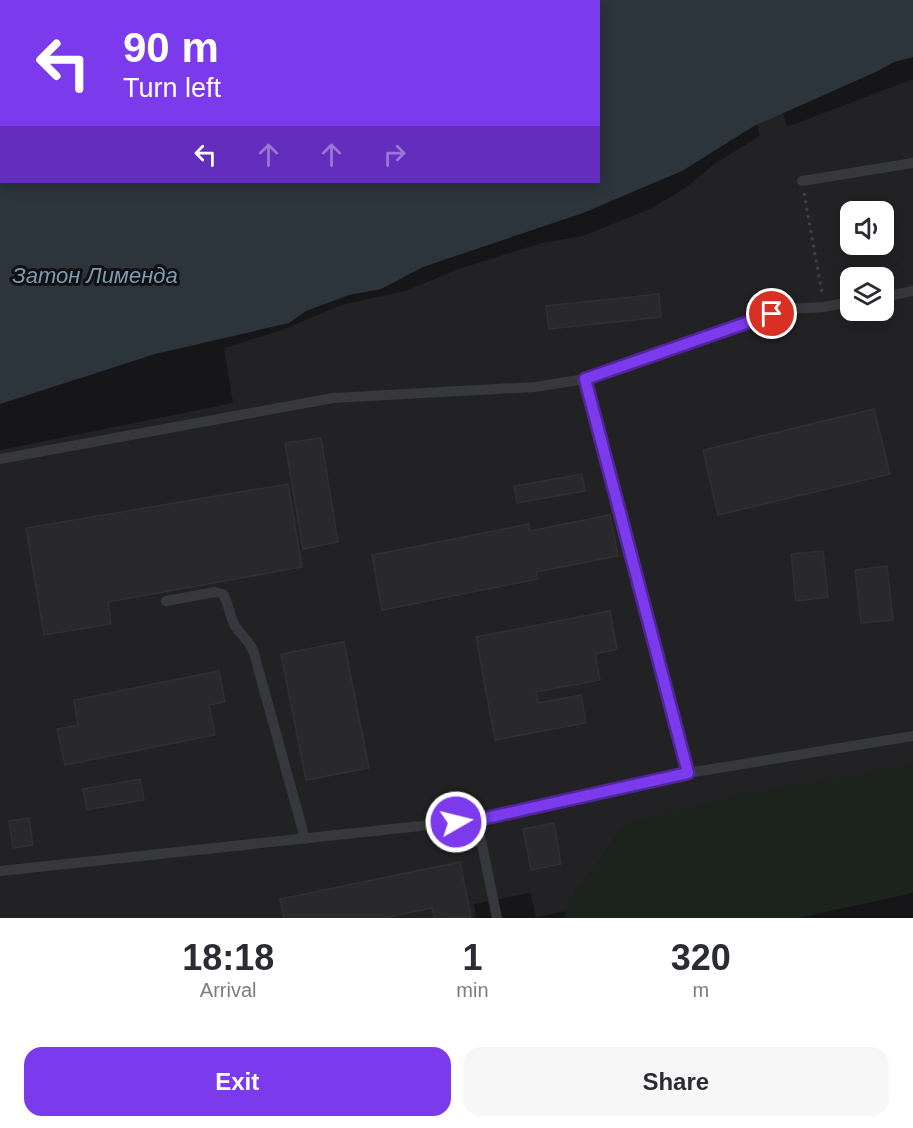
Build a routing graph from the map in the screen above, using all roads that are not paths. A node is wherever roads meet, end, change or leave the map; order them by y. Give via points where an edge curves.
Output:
1 (913, 163) edge
2 (802, 181) road end
3 (913, 291) edge
4 (894, 295) edge
5 (840, 304) edge
6 (585, 379) junction
7 (0, 459) edge
8 (166, 601) dead end
9 (913, 736) edge
10 (688, 773) junction
11 (477, 820) junction
12 (305, 839) junction
13 (0, 872) edge
14 (497, 918) edge

1 - 2 lane
3 - 4 lane
5 - 6 lane via 786,309
6 - 7 lane via 535,387 324,400
6 - 10 lane
8 - 12 lane via 215,592 223,594 228,602 235,626 250,641 254,653
9 - 10 lane
10 - 11 lane
11 - 12 lane
11 - 14 lane
12 - 13 lane

